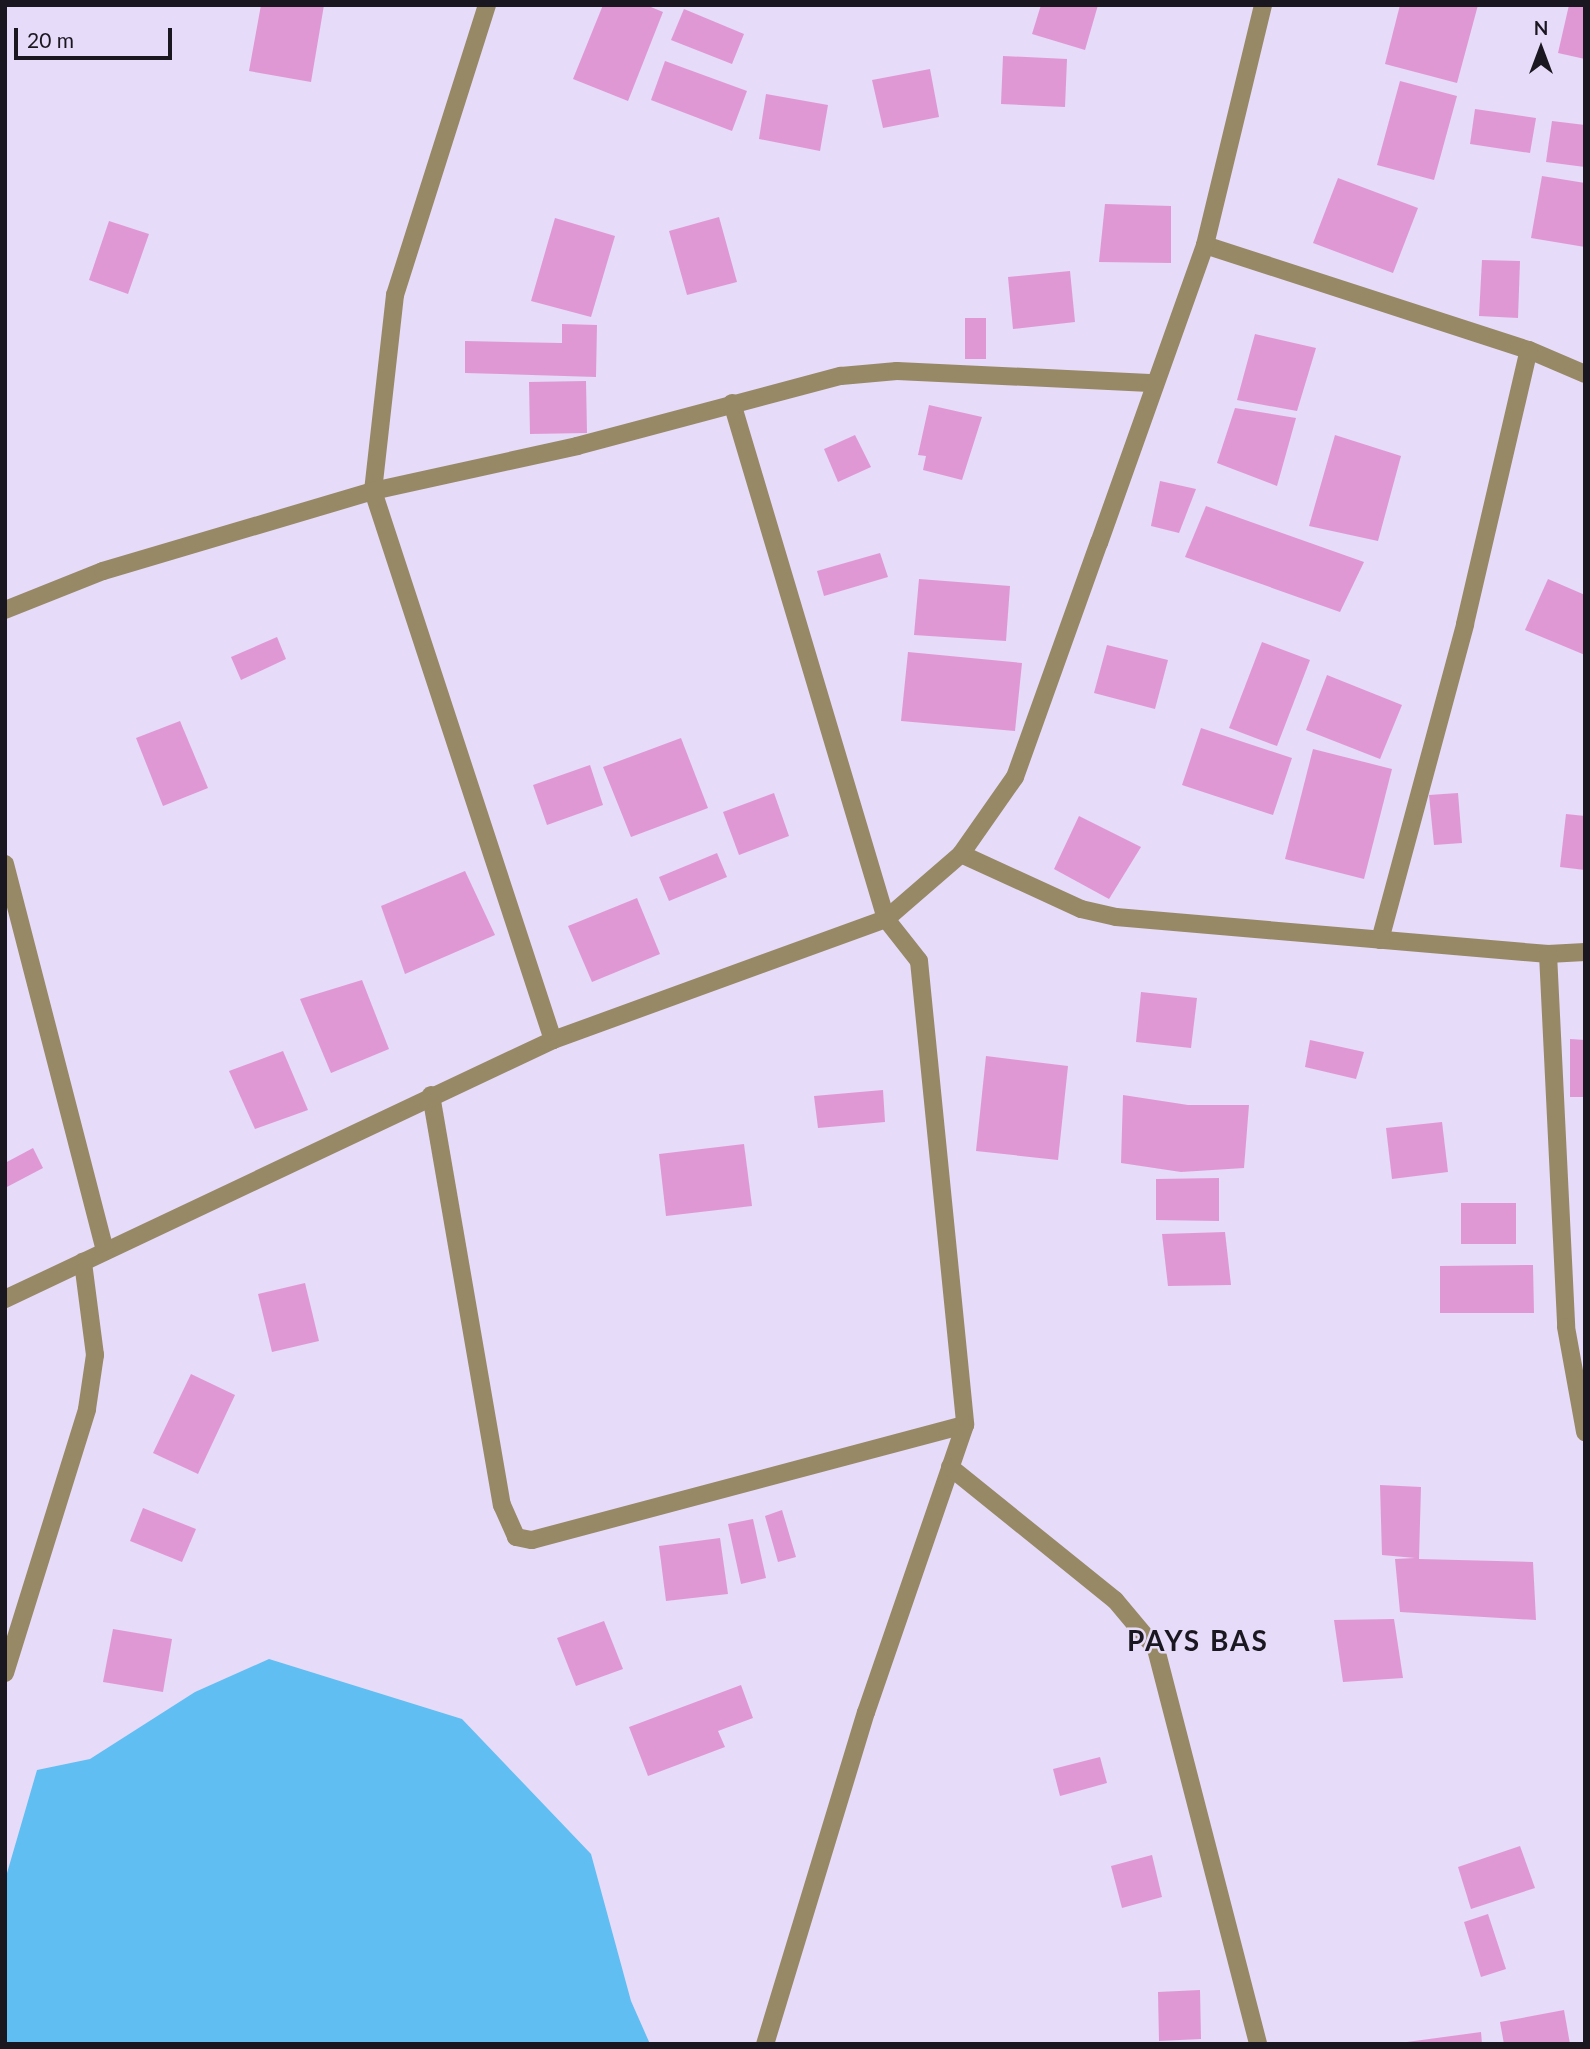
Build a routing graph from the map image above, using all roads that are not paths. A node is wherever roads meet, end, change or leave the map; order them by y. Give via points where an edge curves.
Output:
1 (487, 5) edge
2 (1263, 5) edge
3 (1205, 244) junction
4 (1529, 350) junction
5 (1585, 374) edge
6 (1155, 383) junction
7 (732, 403) junction
8 (373, 491) junction
9 (5, 610) edge
10 (961, 854) junction
11 (5, 864) edge
12 (886, 919) junction
13 (1380, 940) junction
14 (1585, 951) edge
15 (1548, 954) junction
16 (553, 1040) junction
17 (431, 1096) junction
18 (105, 1251) junction
19 (83, 1262) junction
20 (5, 1299) edge
21 (965, 1424) junction
22 (1585, 1432) edge
23 (950, 1467) junction
24 (5, 1673) edge
25 (765, 2044) edge
26 (1258, 2044) edge

1 - 8 street via 395,295
2 - 3 street
3 - 4 street
3 - 6 street
4 - 5 street
4 - 13 street via 1465,624
6 - 7 street via 897,371 841,376
6 - 10 street via 1015,777
7 - 8 street via 577,446
7 - 12 street
8 - 9 street via 103,571
8 - 16 street
10 - 12 street
10 - 13 street via 1097,913
11 - 18 street
12 - 16 street
12 - 21 street via 909,942 923,982
13 - 15 street
14 - 15 street
15 - 22 street via 1566,1327
16 - 17 street
17 - 18 street
17 - 21 street via 502,1505 516,1538 532,1540
18 - 19 street
19 - 20 street
19 - 24 street via 94,1355 92,1382
21 - 23 street
23 - 25 street via 866,1712
23 - 26 street via 1115,1600 1156,1649

